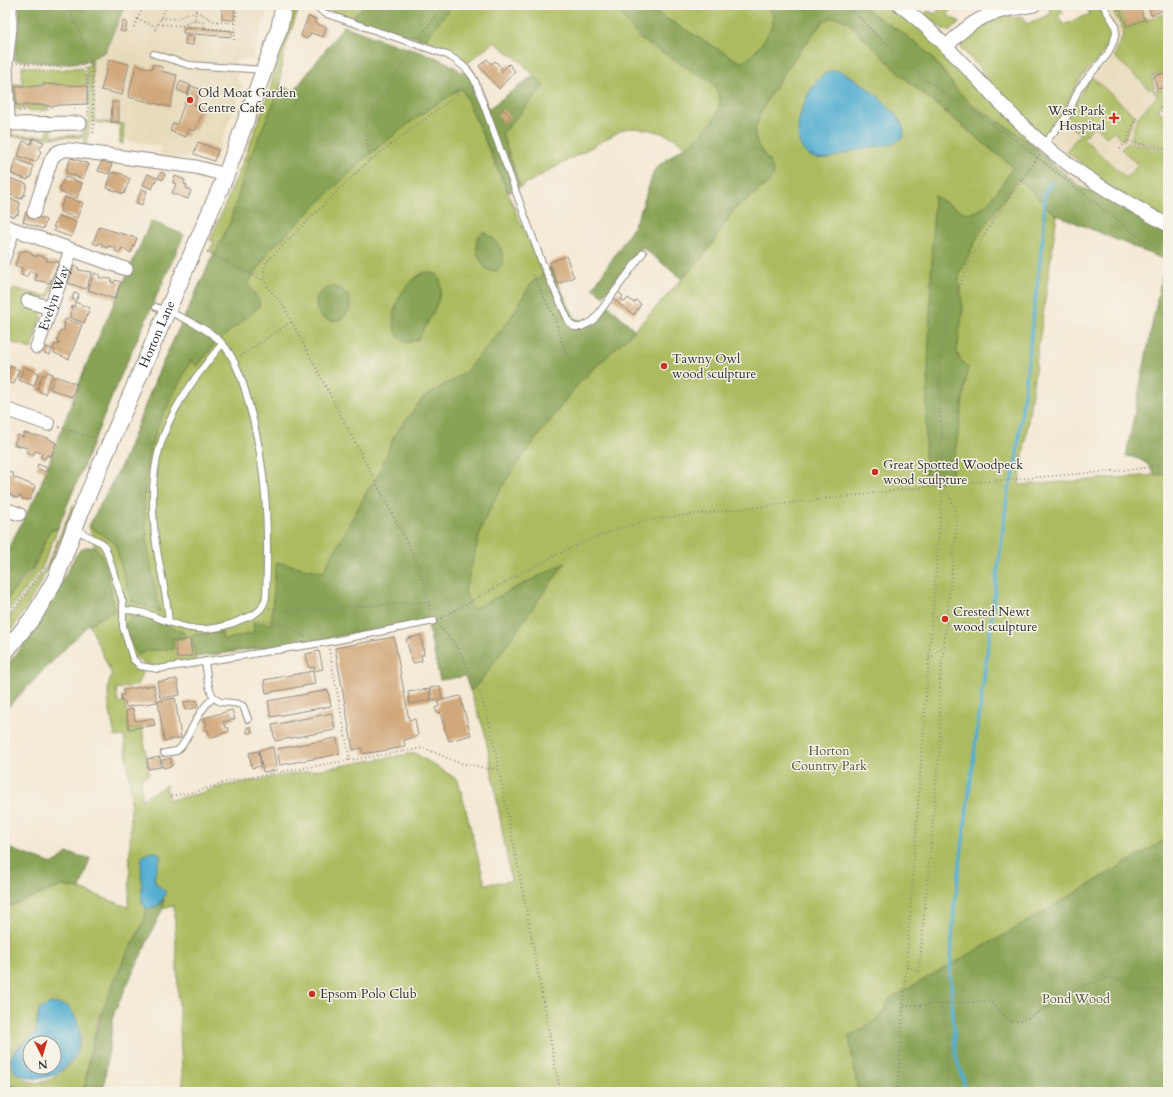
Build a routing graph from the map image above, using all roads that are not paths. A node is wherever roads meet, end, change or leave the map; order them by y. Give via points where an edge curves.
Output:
1 (10, 5) edge
2 (284, 5) edge
3 (314, 5) edge
4 (900, 5) edge
5 (1034, 5) edge
6 (1103, 5) edge
7 (948, 46) junction
8 (154, 54) dead end
9 (6, 64) edge
10 (263, 70) junction
11 (80, 123) road end
12 (1044, 144) junction
13 (226, 175) junction
14 (34, 212) dead end
15 (1168, 225) edge
16 (11, 228) edge
17 (71, 250) junction
18 (643, 253) dead end
19 (5, 265) edge
20 (126, 269) dead end
21 (28, 301) dead end
22 (50, 308) junction
23 (161, 309) junction
24 (222, 344) junction
25 (37, 347) dead end
26 (5, 409) edge
27 (48, 424) road end
28 (5, 509) edge
29 (19, 514) dead end
30 (74, 529) junction
31 (124, 610) junction
32 (434, 621) road end
33 (169, 622) junction
34 (5, 652) edge
35 (205, 661) junction
36 (214, 697) junction
37 (248, 719) dead end
38 (164, 753) dead end

1 - 9 street
2 - 10 street, Horton Lane via 279,28
3 - 18 lane via 324,13 439,52 455,59 469,70 541,260 574,327 581,327 593,321
4 - 7 street
5 - 7 street via 996,12 985,17 958,34
6 - 12 lane via 1114,25 1116,33 1113,43 1105,57 1079,88 1067,116
7 - 12 street
8 - 10 lane via 189,65
9 - 11 street via 8,121 14,124
10 - 13 street, Horton Lane
12 - 15 street via 1096,183
13 - 14 street via 196,167 62,150 51,160
13 - 23 street, Horton Lane
16 - 17 street, Evelyn Way
16 - 19 lane
17 - 20 street, Evelyn Way
17 - 22 street, Evelyn Way
21 - 22 street
22 - 25 street, Evelyn Way
23 - 24 lane via 210,333
23 - 30 street, Horton Lane
24 - 33 lane via 202,368 171,417 158,450 153,483 153,511
24 - 33 lane via 234,360 256,426 268,525 264,605 247,618 207,630 189,629
26 - 27 street
28 - 29 street
30 - 31 lane via 102,543 106,548
30 - 34 street, Horton Lane via 56,578 34,616
31 - 33 lane via 138,610
31 - 35 lane via 124,630 132,659 138,665 158,669
32 - 35 lane via 328,642
35 - 36 lane via 208,682
36 - 37 lane via 218,701 243,706
36 - 38 lane via 203,706 181,747

